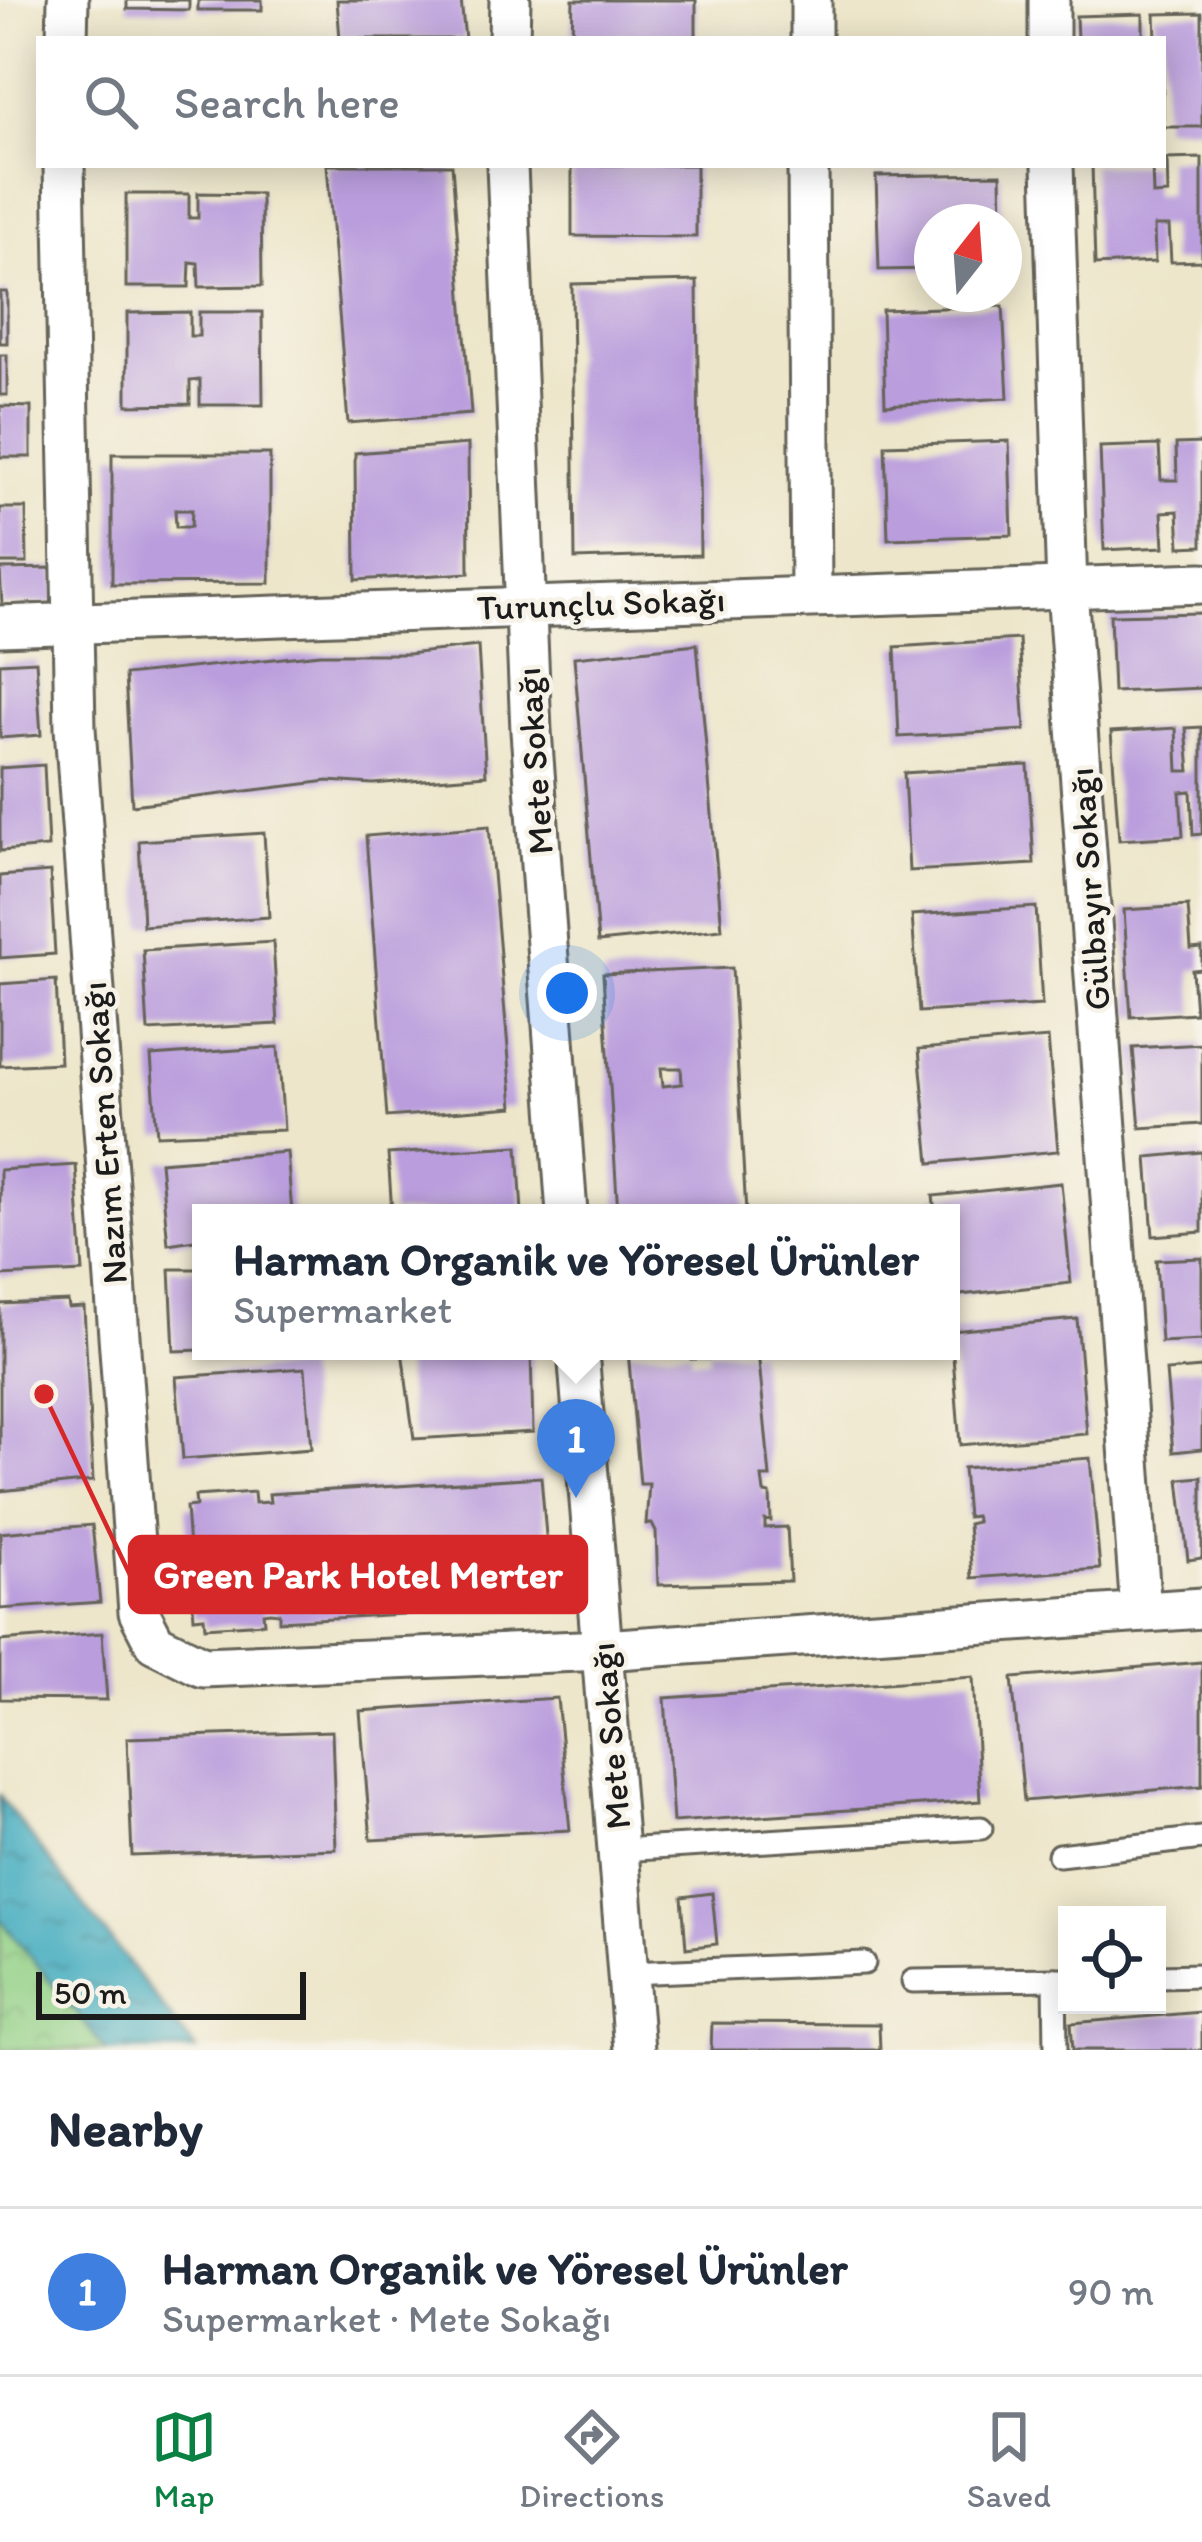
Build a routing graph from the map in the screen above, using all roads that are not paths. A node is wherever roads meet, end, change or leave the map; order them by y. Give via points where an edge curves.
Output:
1 (68, 0) edge
2 (510, 0) edge
3 (811, 0) edge
4 (1049, 0) edge
5 (67, 36) edge
6 (509, 36) edge
7 (811, 36) edge
8 (1049, 36) edge
9 (64, 168) edge
10 (507, 168) edge
11 (808, 168) edge
12 (1053, 168) edge
13 (1202, 583) edge
14 (1067, 589) junction
15 (811, 596) junction
16 (524, 607) junction
17 (72, 623) junction
18 (0, 626) edge
19 (566, 1204) edge
20 (579, 1360) edge
21 (1202, 1608) edge
22 (1141, 1612) junction
23 (603, 1650) junction
24 (981, 1828) dead end
25 (1202, 1838) edge
26 (620, 1850) junction
27 (1059, 1855) dead end
28 (864, 1963) dead end
29 (628, 1973) junction
30 (1202, 1975) edge
31 (1166, 1976) edge
32 (1058, 1979) edge
33 (913, 1981) dead end
34 (1059, 2014) edge
35 (634, 2050) edge
36 (1056, 2050) edge

1 - 5 street
2 - 6 street
3 - 7 street
4 - 8 street
9 - 17 street, Nazım Erten Sokağı
10 - 16 street, Mete Sokağı
11 - 15 street
12 - 14 street, Gülbayır Sokağı
13 - 14 street, Turunçlu Sokağı
14 - 15 street, Turunçlu Sokağı
14 - 22 street, Gülbayır Sokağı
15 - 16 street, Turunçlu Sokağı
16 - 17 street, Turunçlu Sokağı
16 - 19 street, Mete Sokağı
17 - 18 street, Turunçlu Sokağı
17 - 23 street, Nazım Erten Sokağı via 140,1612 155,1643 203,1667
20 - 23 street, Mete Sokağı
21 - 22 street, Nazım Erten Sokağı
22 - 23 street, Nazım Erten Sokağı
23 - 26 street, Mete Sokağı
24 - 26 lane
25 - 27 lane
26 - 29 street, Mete Sokağı
28 - 29 lane
29 - 35 street, Mete Sokağı
30 - 31 lane
32 - 33 lane
34 - 36 lane

